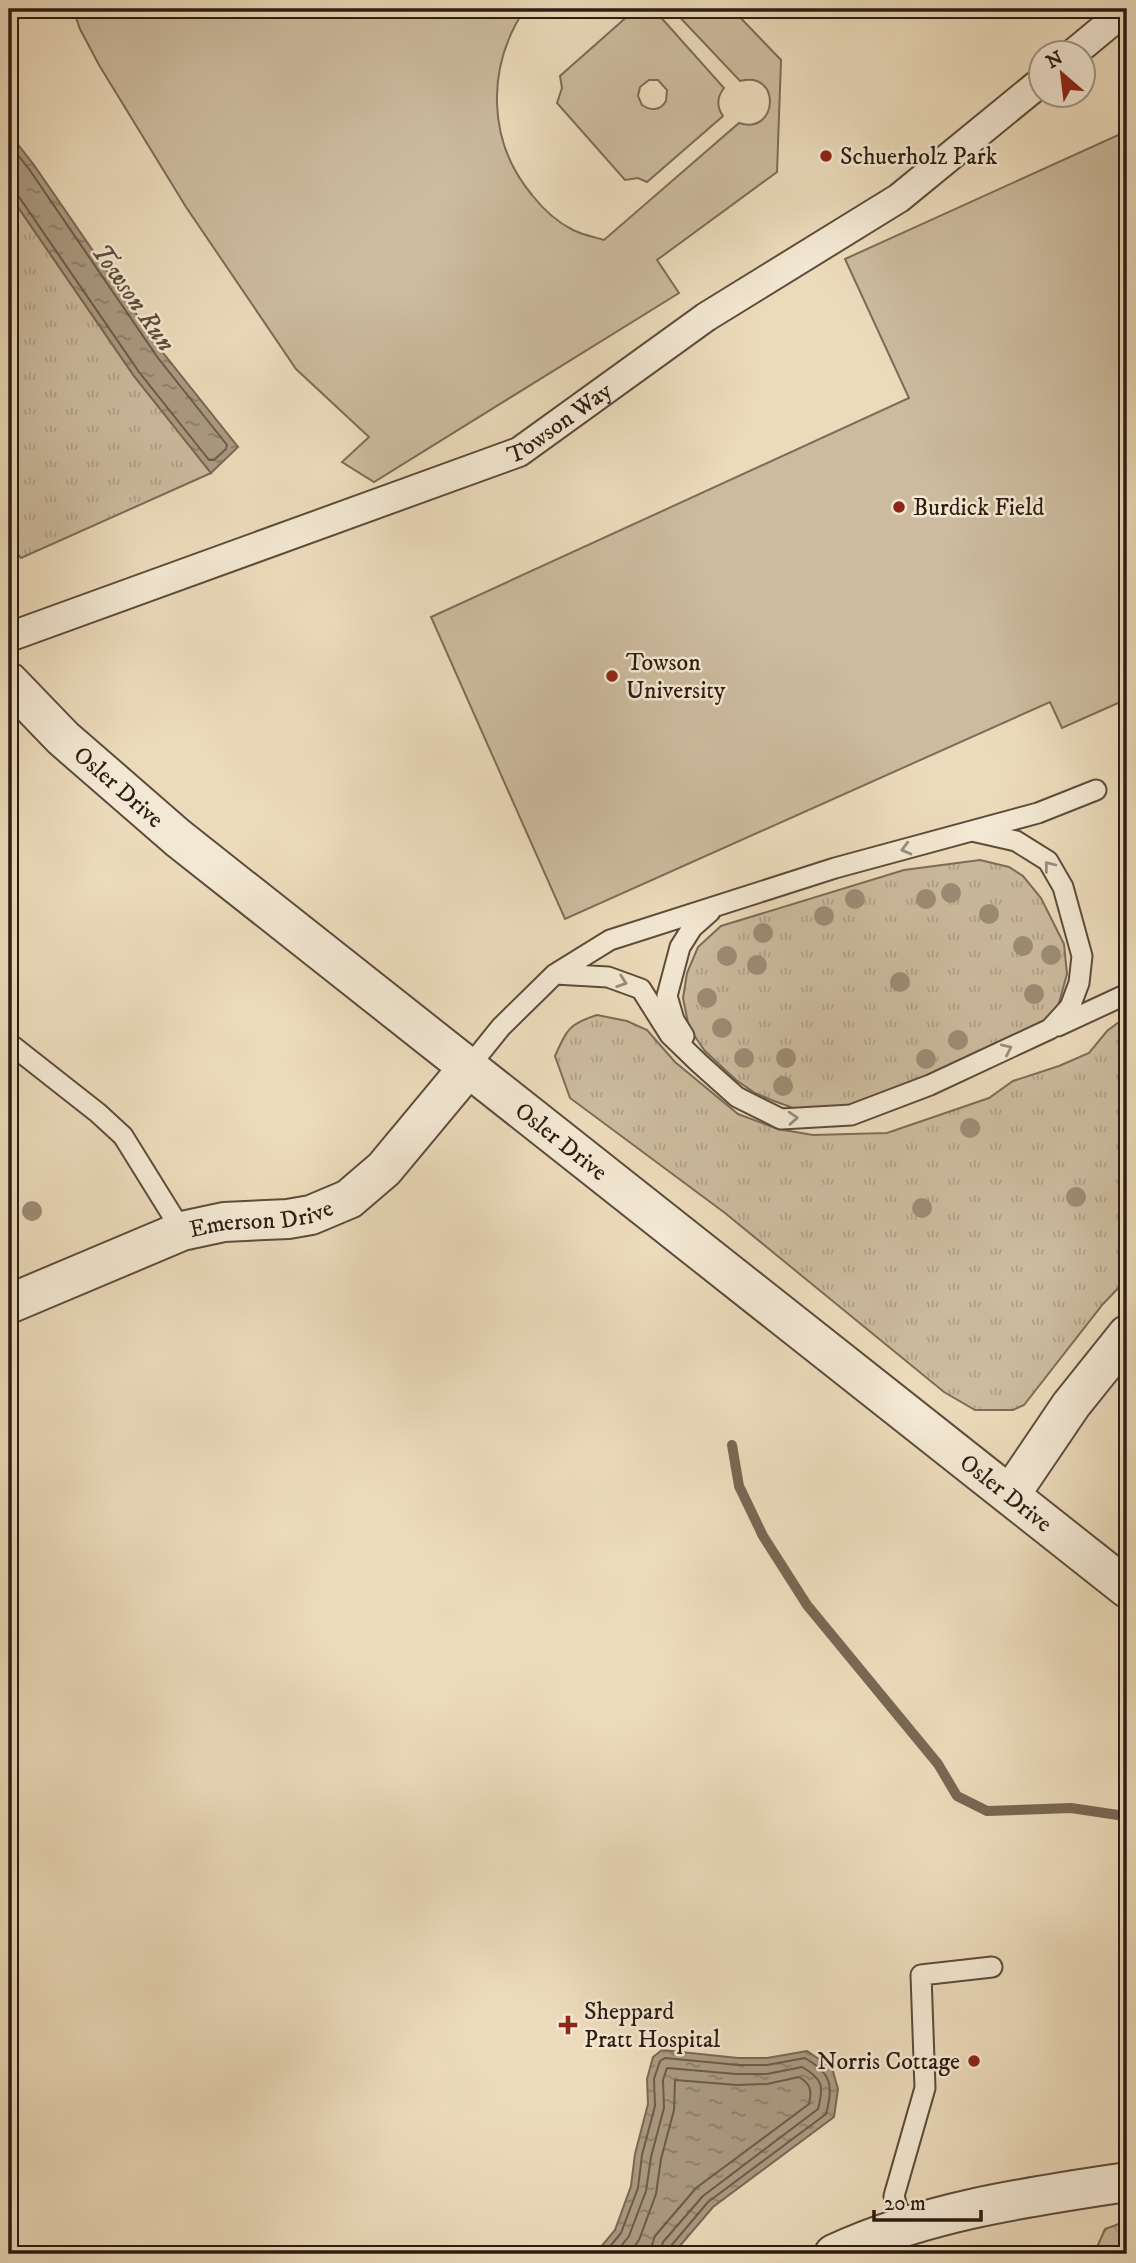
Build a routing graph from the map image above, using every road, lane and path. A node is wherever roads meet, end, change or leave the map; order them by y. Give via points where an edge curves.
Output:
1 (1127, 9) edge
2 (1092, 38) edge
3 (1028, 92) edge
4 (9, 636) edge
5 (9, 682) edge
6 (1096, 790) dead end
7 (972, 831) junction
8 (716, 906) junction
9 (555, 974) junction
10 (1127, 994) edge
11 (1050, 1029) junction
12 (9, 1043) edge
13 (699, 1063) junction
14 (468, 1068) junction
15 (182, 1231) junction
16 (9, 1304) edge
17 (1127, 1335) edge
18 (1010, 1495) junction
19 (1127, 1588) edge
20 (992, 1967) dead end
21 (1127, 2182) edge
22 (904, 2228) junction
23 (834, 2254) edge

1 - 2 street
3 - 4 street, Towson Way via 899,198 734,299 519,452
5 - 14 street, Osler Drive via 63,738 178,838
6 - 7 lane via 1038,813
7 -> 8 lane
11 -> 7 lane via 1070,1007 1082,956 1063,887 1048,861 1016,841
8 - 9 lane via 610,940
8 - 13 lane via 692,928 680,947 667,996 674,1020
9 -> 13 lane via 608,977 641,989 670,1035
9 - 14 lane via 501,1027
10 - 11 lane
13 -> 11 lane via 737,1097 780,1119 851,1115 930,1085
12 - 15 lane via 123,1136
14 - 15 street, Emerson Drive via 384,1169 349,1199 310,1215 224,1222
14 - 18 street, Osler Drive
15 - 16 street, Emerson Drive
17 - 18 street via 1071,1405
18 - 19 street, Osler Drive
20 - 22 lane via 921,1975 925,2088 894,2196
21 - 22 street via 995,2204
22 - 23 street

